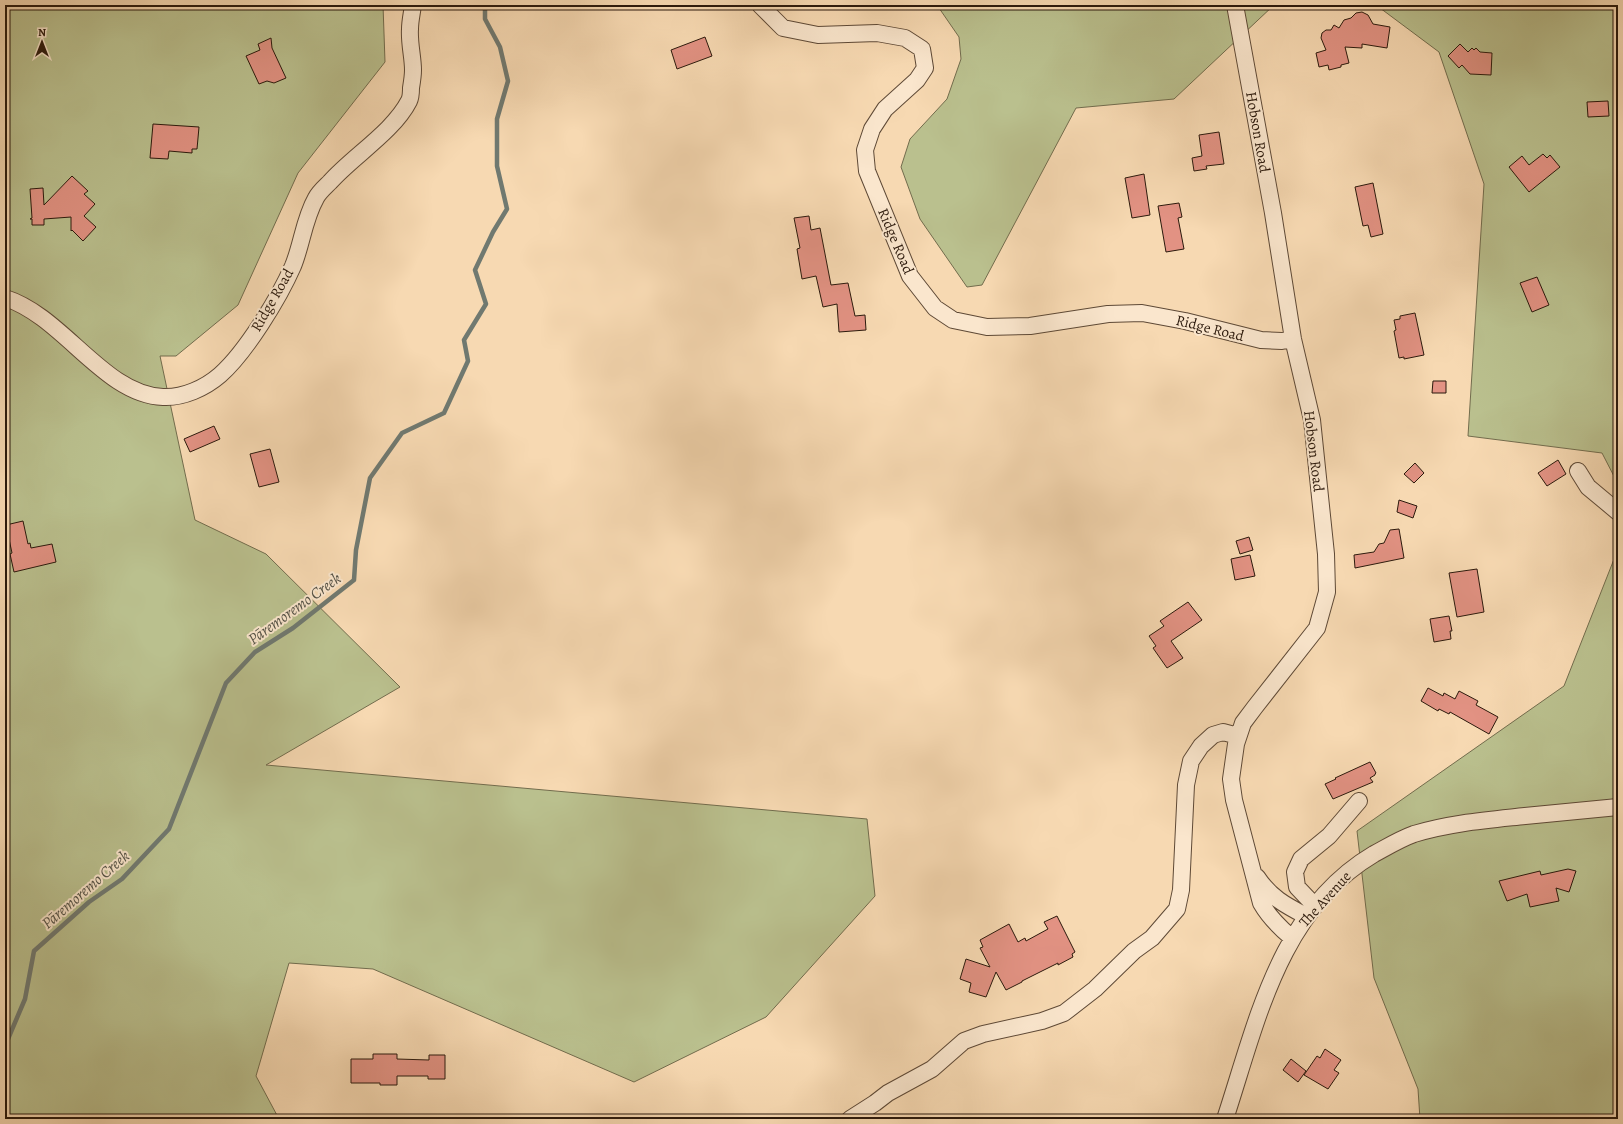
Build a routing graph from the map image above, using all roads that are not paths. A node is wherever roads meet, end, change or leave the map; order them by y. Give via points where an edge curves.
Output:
1 (413, 5) edge
2 (760, 5) edge
3 (1235, 5) edge
4 (5, 298) edge
5 (1293, 339) junction
6 (1578, 471) dead end
7 (1618, 512) edge
8 (1238, 736) junction
9 (1359, 801) dead end
10 (1618, 807) edge
11 (1254, 872) junction
12 (1311, 911) junction
13 (1292, 938) junction
14 (850, 1119) edge
15 (1226, 1119) edge

1 - 4 street, Ridge Road via 410,29 413,70 410,100 396,121 335,176 316,197 293,266 269,310 233,362 219,376 200,389 182,395 146,396 114,379 46,320 16,301
2 - 5 street, Ridge Road via 783,28 818,35 877,33 905,38 922,49 925,68 912,85 885,109 872,129 865,150 867,171 910,276 935,308 953,320 987,328 1030,326 1108,314 1142,313 1261,340
3 - 5 street, Hobson Road
5 - 8 street, Hobson Road via 1312,420 1326,554 1327,592 1317,628 1243,723
6 - 7 street via 1588,487
8 - 11 street, Hobson Road via 1231,779 1238,819
8 - 14 street via 1223,732 1213,735 1201,746 1192,760 1186,785 1181,890 1177,909 1152,938 1064,1013 964,1041 932,1069 888,1092
9 - 12 street via 1328,836 1301,859 1295,872 1298,887
10 - 12 street, The Avenue via 1480,821 1414,835 1391,844 1354,867
11 - 12 street, Hobson Road via 1274,898
11 - 13 street, Hobson Road via 1261,903 1268,916
12 - 13 street, The Avenue
13 - 15 street, The Avenue via 1268,988

